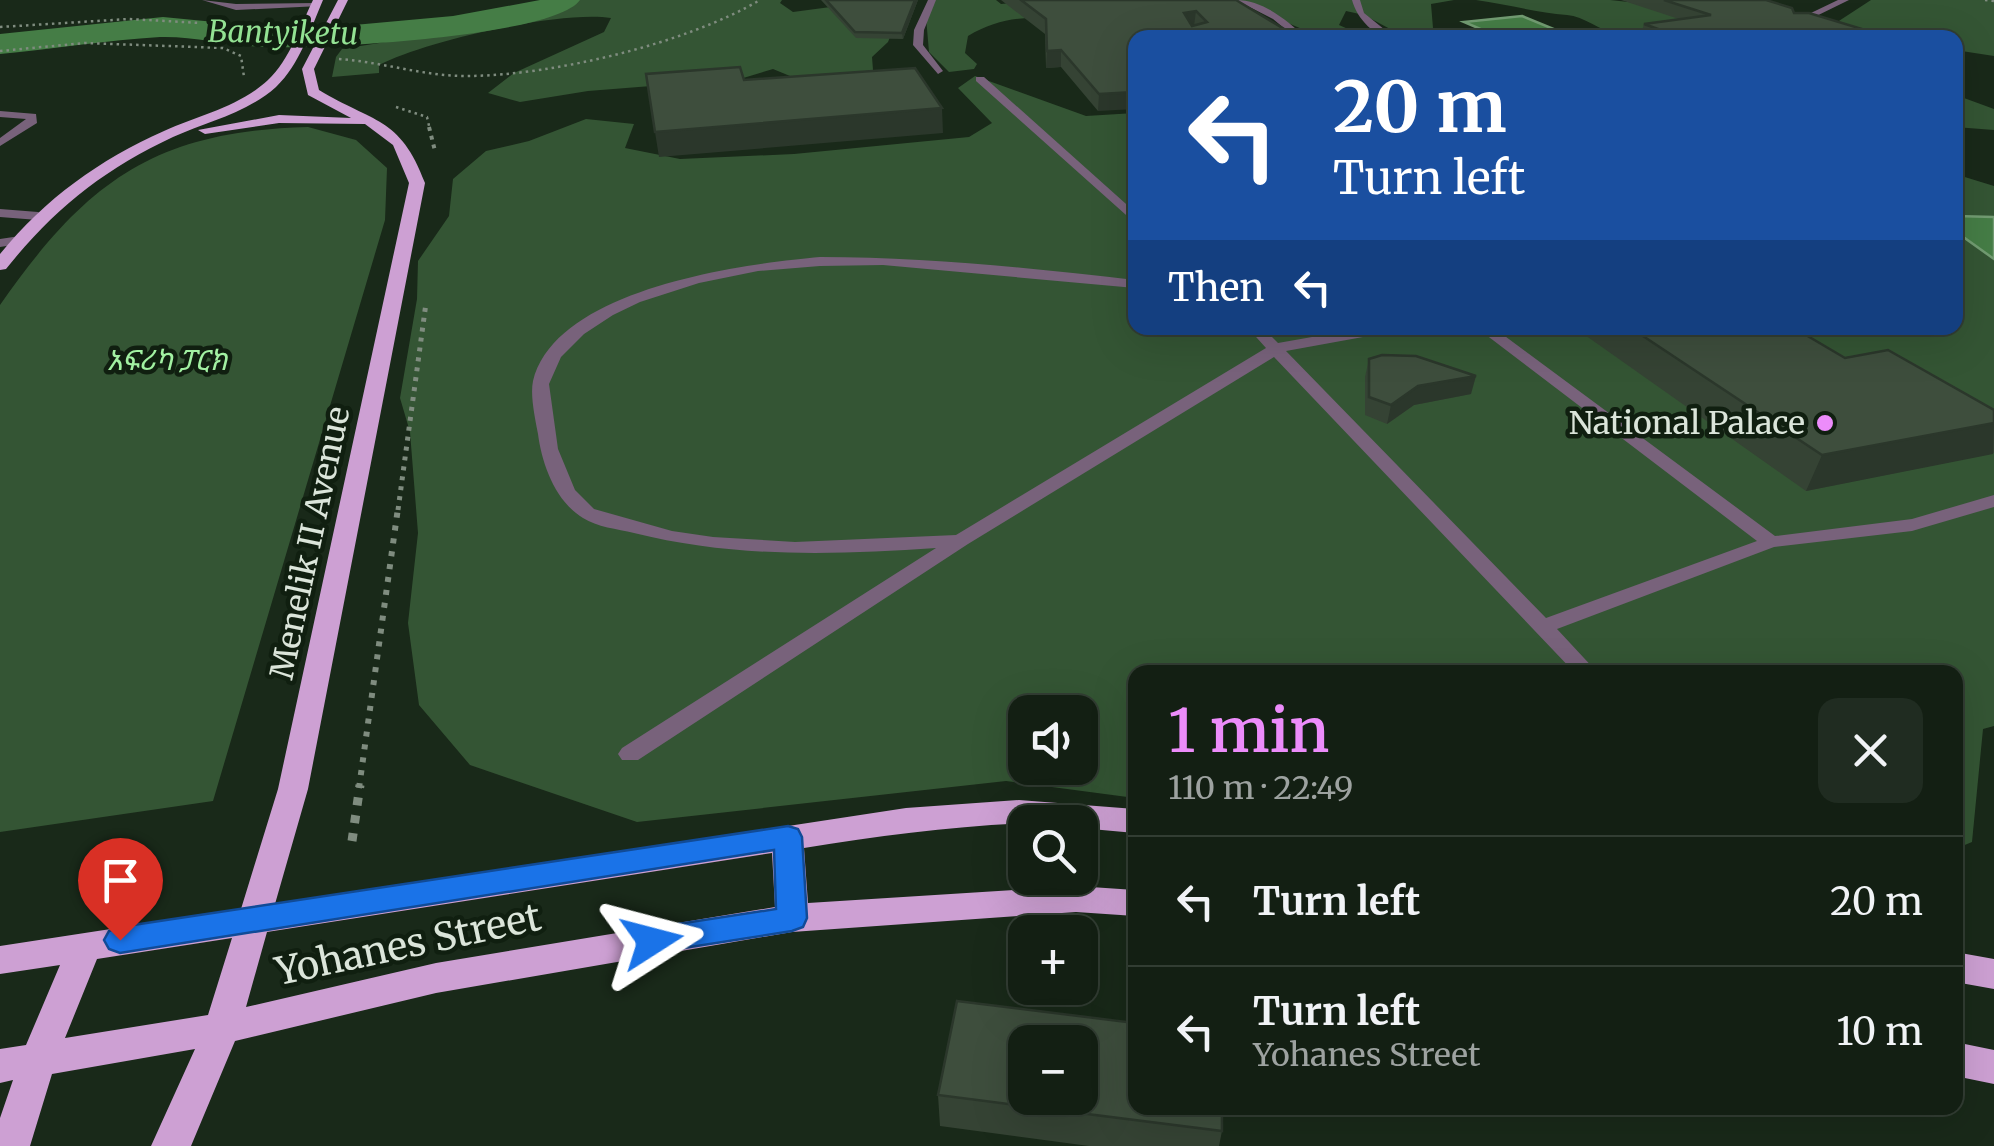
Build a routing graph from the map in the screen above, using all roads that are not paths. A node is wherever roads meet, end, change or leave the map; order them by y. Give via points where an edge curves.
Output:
1 (206, 0) edge
2 (932, 0) edge
3 (1240, 0) edge
4 (1356, 0) edge
5 (1845, 0) edge
6 (316, 5) edge
7 (341, 5) edge
8 (1795, 23) edge
9 (1292, 30) edge
10 (1381, 30) edge
11 (314, 56) junction
12 (938, 71) dead end
13 (980, 79) dead end
14 (0, 114) edge
15 (378, 123) junction
16 (0, 143) edge
17 (142, 146) junction
18 (1128, 212) edge
19 (0, 213) edge
20 (38, 216) junction
21 (20, 240) junction
22 (0, 242) edge
23 (0, 266) edge
24 (1128, 283) edge
25 (1262, 335) edge
26 (1347, 335) edge
27 (1493, 335) edge
28 (1276, 348) junction
29 (1994, 501) edge
30 (960, 540) junction
31 (1771, 542) junction
32 (1543, 627) junction
33 (1579, 665) edge
34 (630, 754) dead end
35 (1128, 819) edge
36 (788, 837) junction
37 (1128, 903) edge
38 (792, 918) junction
39 (252, 922) junction
40 (86, 945) junction
41 (0, 960) edge
42 (1963, 968) edge
43 (1994, 974) edge
44 (222, 1028) junction
45 (38, 1060) junction
46 (1963, 1061) edge
47 (0, 1066) edge
48 (1994, 1067) edge
49 (10, 1146) edge
50 (170, 1146) edge

1 - 6 street via 236,7
2 - 12 street via 918,46
3 - 9 street
4 - 10 street via 1360,14
5 - 8 street
6 - 11 main road
7 - 11 main road
11 - 15 main road, Menelik II Avenue via 308,69 313,92
11 - 17 main road via 252,98
13 - 18 street
14 - 16 street via 32,116 20,133
15 - 17 main road via 256,121
15 - 39 main road, Menelik II Avenue via 400,140 417,182 293,789
17 - 20 main road
19 - 20 street
20 - 21 main road
21 - 22 street
21 - 23 main road
24 - 30 street via 858,258 750,269 634,299 594,320 559,351 541,382 549,447 562,484 588,514 660,535 750,549
25 - 28 street
26 - 28 street
27 - 31 street
28 - 30 street
28 - 32 street
29 - 31 street via 1896,530
30 - 34 street
31 - 32 street
32 - 33 street
35 - 36 main road, Yohanes Street via 1019,811
36 - 38 main road
36 - 39 main road, Yohanes Street
37 - 38 main road, Yohanes Street via 1076,899
38 - 44 main road, Yohanes Street via 436,978
39 - 40 main road, Yohanes Street
39 - 44 main road, Menelik II Avenue
40 - 41 main road, Yohanes Street
40 - 45 main road
42 - 43 main road
44 - 45 main road, Yohanes Street
44 - 50 main road, Menelik II Avenue
45 - 47 main road, Yohanes Street
45 - 49 main road
46 - 48 main road

